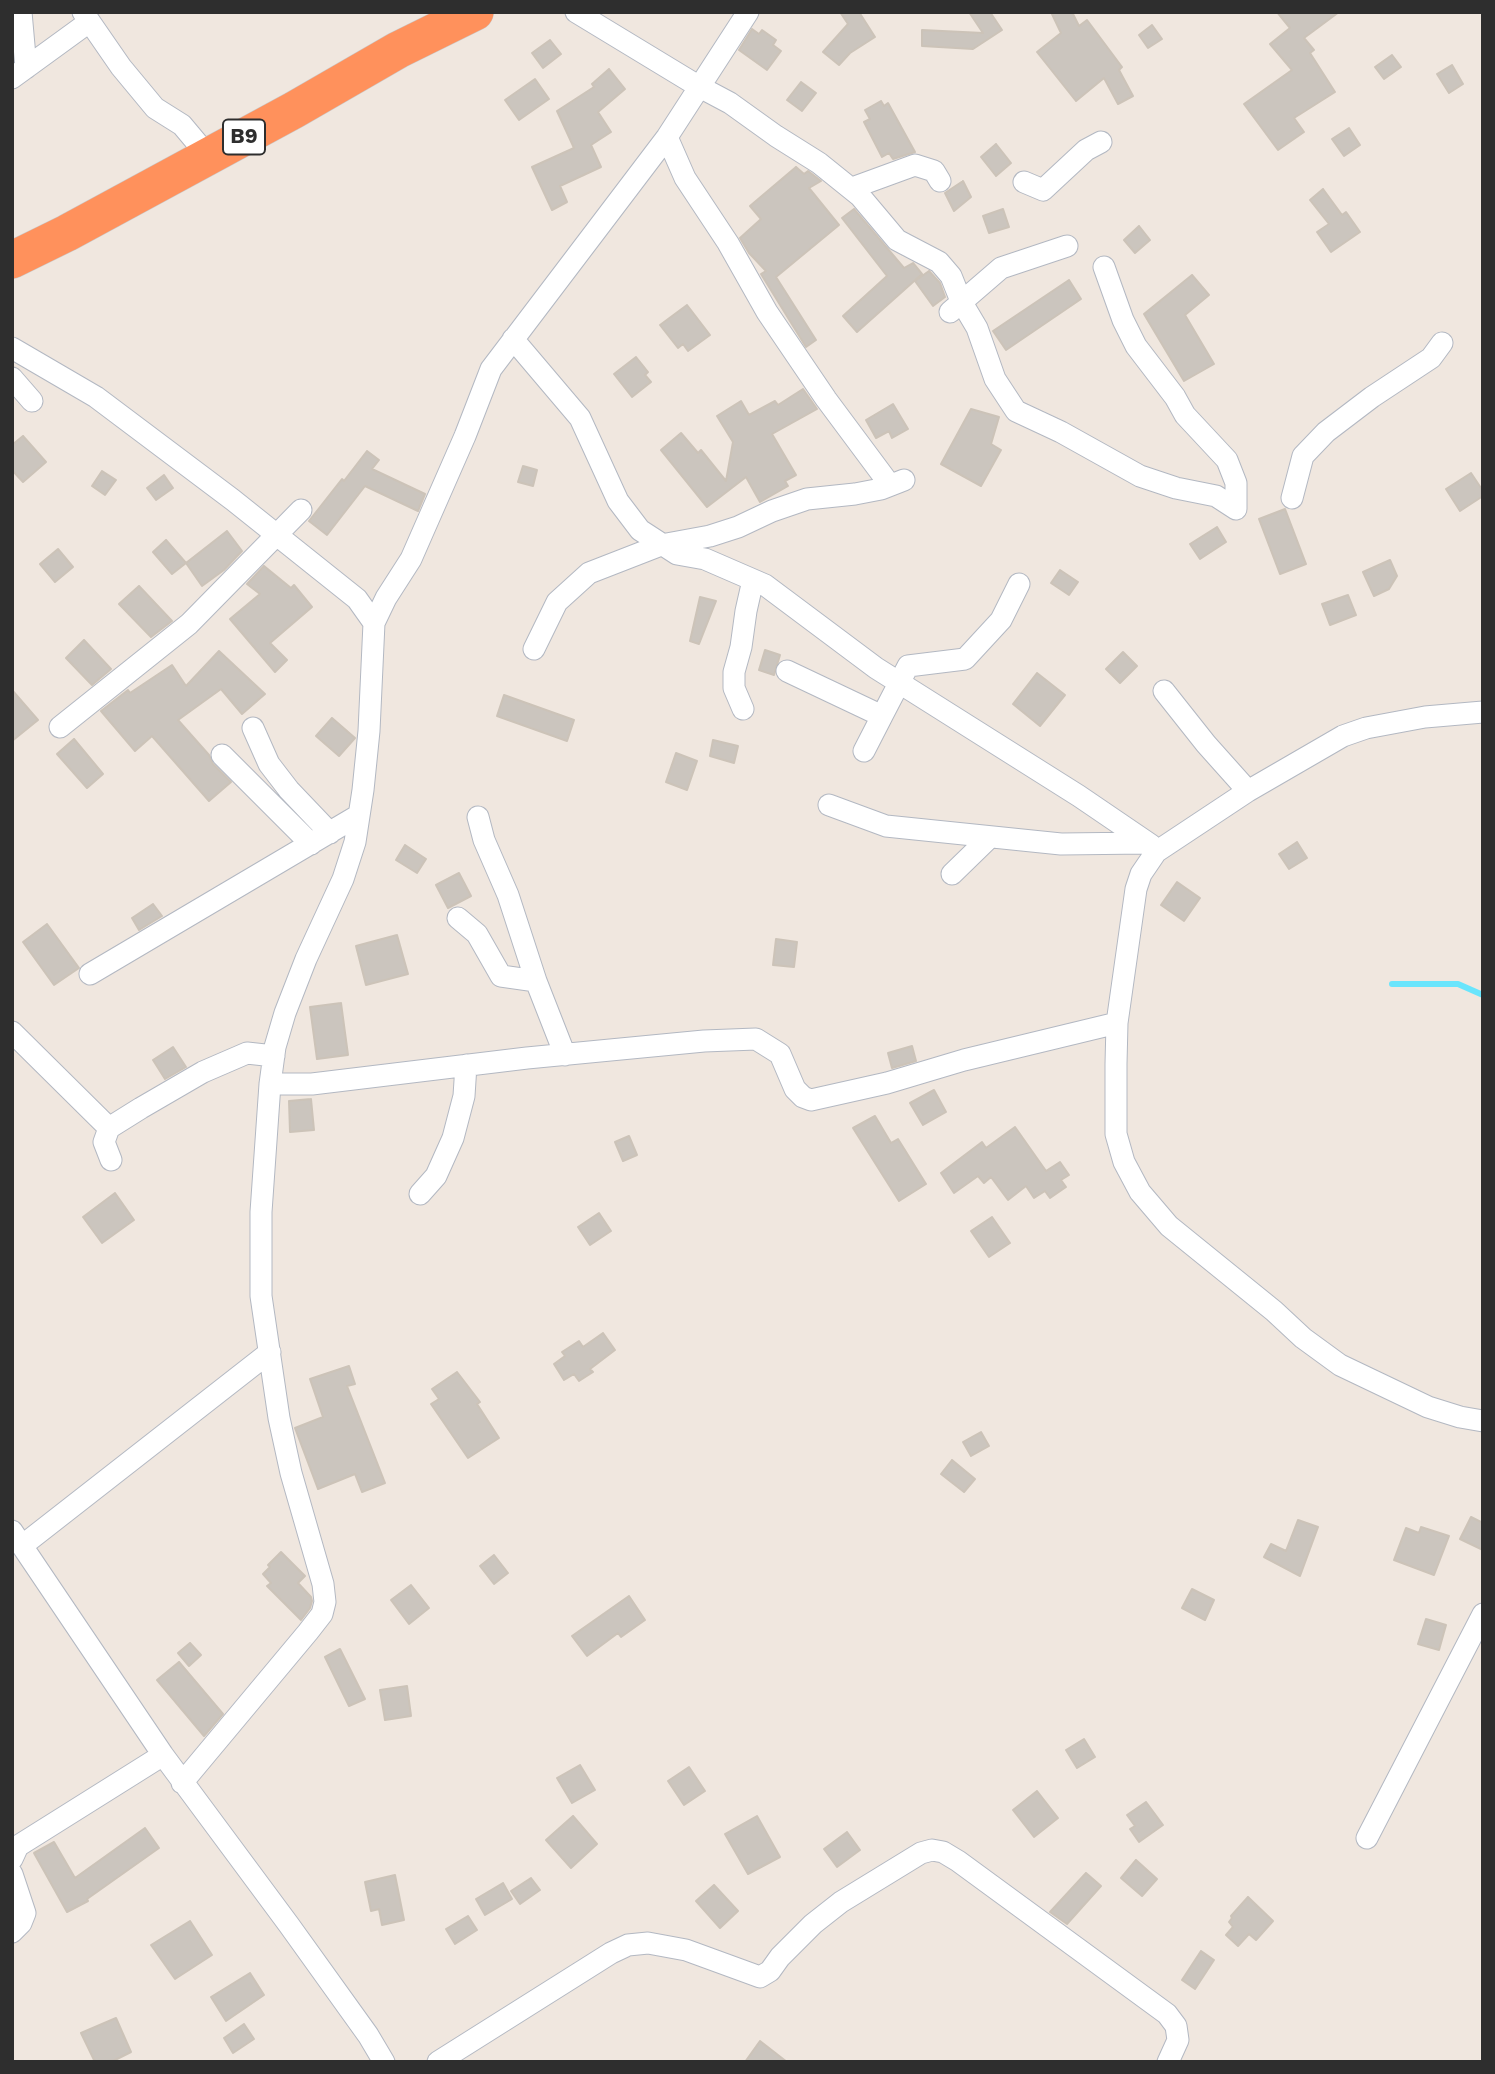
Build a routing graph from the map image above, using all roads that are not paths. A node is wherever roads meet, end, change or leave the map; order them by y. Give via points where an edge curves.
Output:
1 (21, 12) edge
2 (475, 12) edge
3 (576, 12) edge
4 (748, 12) edge
5 (86, 17) edge
6 (19, 73) edge
7 (698, 86) junction
8 (667, 137) junction
9 (1101, 142) dead end
10 (208, 156) junction
11 (940, 181) dead end
12 (1024, 183) dead end
13 (852, 188) junction
14 (1068, 246) dead end
15 (12, 260) edge
16 (1104, 267) dead end
17 (956, 307) junction
18 (513, 339) junction
19 (1442, 344) dead end
20 (12, 348) edge
21 (12, 378) edge
22 (32, 401) dead end
23 (1292, 498) dead end
24 (301, 510) dead end
25 (276, 535) junction
26 (661, 545) junction
27 (753, 580) junction
28 (1019, 584) dead end
29 (374, 623) junction
30 (534, 649) dead end
31 (787, 671) dead end
32 (900, 683) junction
33 (1164, 691) dead end
34 (743, 709) dead end
35 (1483, 712) edge
36 (882, 716) junction
37 (60, 727) dead end
38 (253, 728) dead end
39 (864, 751) dead end
40 (222, 755) dead end
41 (1248, 791) junction
42 (829, 805) dead end
43 (359, 816) junction
44 (478, 817) dead end
45 (330, 833) junction
46 (989, 838) junction
47 (311, 844) junction
48 (1151, 848) junction
49 (952, 874) dead end
50 (458, 918) dead end
51 (90, 974) dead end
52 (536, 981) junction
53 (1117, 1023) junction
54 (12, 1032) edge
55 (565, 1055) junction
56 (274, 1056) junction
57 (466, 1065) junction
58 (270, 1084) junction
59 (109, 1128) junction
60 (111, 1160) dead end
61 (419, 1194) dead end
62 (270, 1352) junction
63 (1483, 1421) edge
64 (18, 1538) edge
65 (1483, 1614) edge
66 (163, 1755) junction
67 (182, 1783) junction
68 (1367, 1838) dead end
69 (12, 1859) edge
70 (12, 1874) edge
71 (12, 1932) edge
72 (384, 2062) edge
73 (438, 2062) edge
74 (1168, 2062) edge

1 - 6 street
2 - 10 highway, B9
3 - 7 street
4 - 7 street
5 - 6 street
5 - 10 street via 155,108 183,125
7 - 8 street
7 - 13 street
8 - 18 street
8 - 26 street via 685,177 767,312 826,399 897,483 807,499 710,536
9 - 12 street via 1043,190
10 - 15 highway, B9
11 - 13 street via 934,172 915,165
13 - 17 street via 897,240 939,262 951,276
14 - 17 street via 1001,268
16 - 17 street via 1136,346 1185,415 1227,460 1236,483 1236,509 1216,496 1140,476 1016,411 995,379 978,328
18 - 26 street via 580,418 618,501 639,530
18 - 29 street via 491,369 411,559
19 - 23 street via 1431,358 1326,432 1303,456
20 - 25 street via 96,397
21 - 22 street
24 - 25 street
25 - 29 street via 357,599
25 - 37 street via 189,624
26 - 27 street
26 - 30 street via 589,573 557,602
27 - 32 street
27 - 34 street via 734,672 734,688
28 - 32 street via 1001,620 965,659 908,666
29 - 43 street
31 - 36 street
32 - 36 street
32 - 48 street via 1079,796
33 - 41 street
35 - 41 street via 1366,728 1343,736
36 - 39 street
38 - 45 street via 269,764
40 - 47 street
41 - 48 street
42 - 46 street via 886,826
43 - 45 street
43 - 56 street via 343,879 289,1002
44 - 52 street
45 - 47 street
46 - 48 street
46 - 49 street
47 - 51 street
48 - 53 street via 1136,889
50 - 52 street via 477,933 501,976
52 - 55 street
53 - 55 street via 811,1100 795,1089 780,1054 756,1039
53 - 63 street via 1116,1133 1124,1162 1140,1192 1169,1226 1340,1365 1428,1407
54 - 59 street
55 - 57 street
56 - 58 street
56 - 59 street via 247,1053 203,1072
57 - 58 street via 312,1084
57 - 61 street via 453,1138 436,1175
58 - 62 street via 260,1252
59 - 60 street via 104,1142
62 - 64 street
62 - 67 street via 291,1473 324,1584 325,1602 322,1614
64 - 66 street
65 - 68 street
66 - 67 street
66 - 69 street via 18,1846
67 - 72 street
70 - 71 street via 25,1913
73 - 74 street via 628,1945 649,1943 686,1950 760,1978 841,1902 932,1850 958,1861 1167,2014 1176,2026 1178,2040

